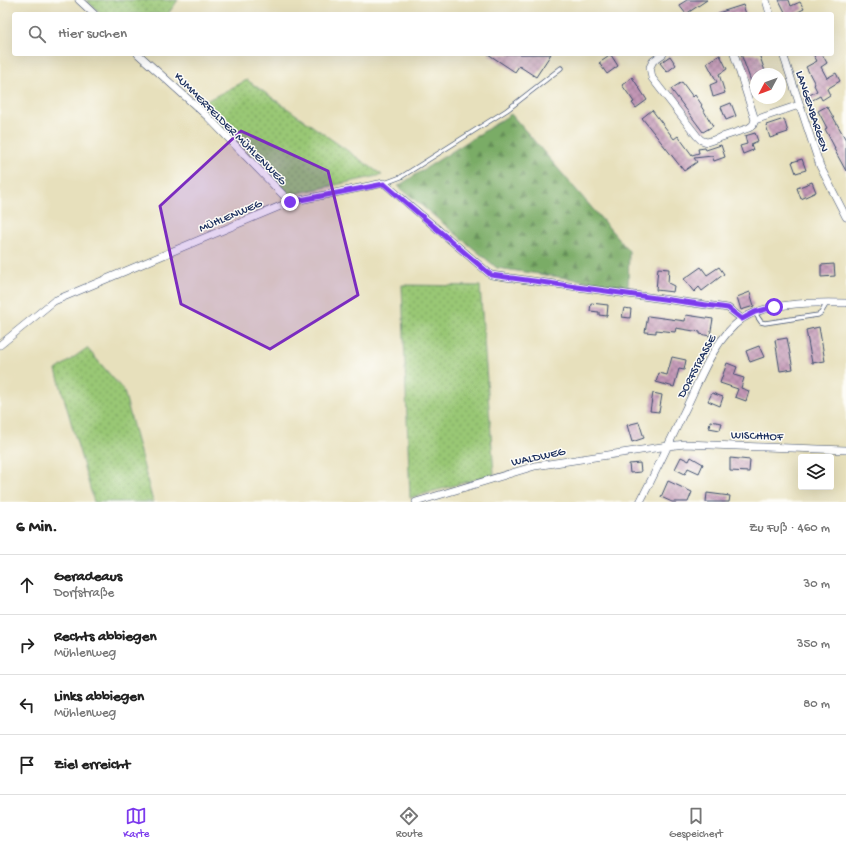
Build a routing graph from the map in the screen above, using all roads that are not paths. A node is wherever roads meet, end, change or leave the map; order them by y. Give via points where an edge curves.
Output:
1 (79, 0) edge
2 (766, 0) edge
3 (92, 12) edge
4 (769, 12) edge
5 (140, 56) edge
6 (660, 56) edge
7 (735, 56) edge
8 (784, 56) edge
9 (561, 68) dead end
10 (799, 104) junction
11 (755, 120) junction
12 (384, 184) junction
13 (290, 202) junction
14 (846, 217) edge
15 (827, 303) junction
16 (846, 303) edge
17 (755, 312) junction
18 (742, 319) junction
19 (0, 345) edge
20 (668, 446) junction
21 (846, 450) edge
22 (416, 502) edge
23 (640, 502) edge

1 - 3 street
2 - 4 street
5 - 13 street, KUMMERFELDER MÜHLENWEG via 208,117
6 - 11 street via 650,67 652,78 702,140 713,141 749,128
7 - 11 street
8 - 10 street, LANGENBARGEN
9 - 12 lane via 507,110 401,177
10 - 11 street
10 - 14 street, LANGENBARGEN via 820,166
12 - 13 street, MÜHLENWEG
12 - 18 street via 491,275 728,308
13 - 19 street, MÜHLENWEG via 54,301
15 - 16 street, DORFSTRASSE
15 - 17 street, DORFSTRASSE via 774,307
15 - 17 lane via 818,315 765,323 761,322
17 - 18 street, DORFSTRASSE
18 - 20 street, DORFSTRASSE via 730,330 711,358
20 - 21 street, WISCHHOF via 685,444
20 - 22 street, WALDWEG via 535,466
20 - 23 street, DORFSTRASSE

